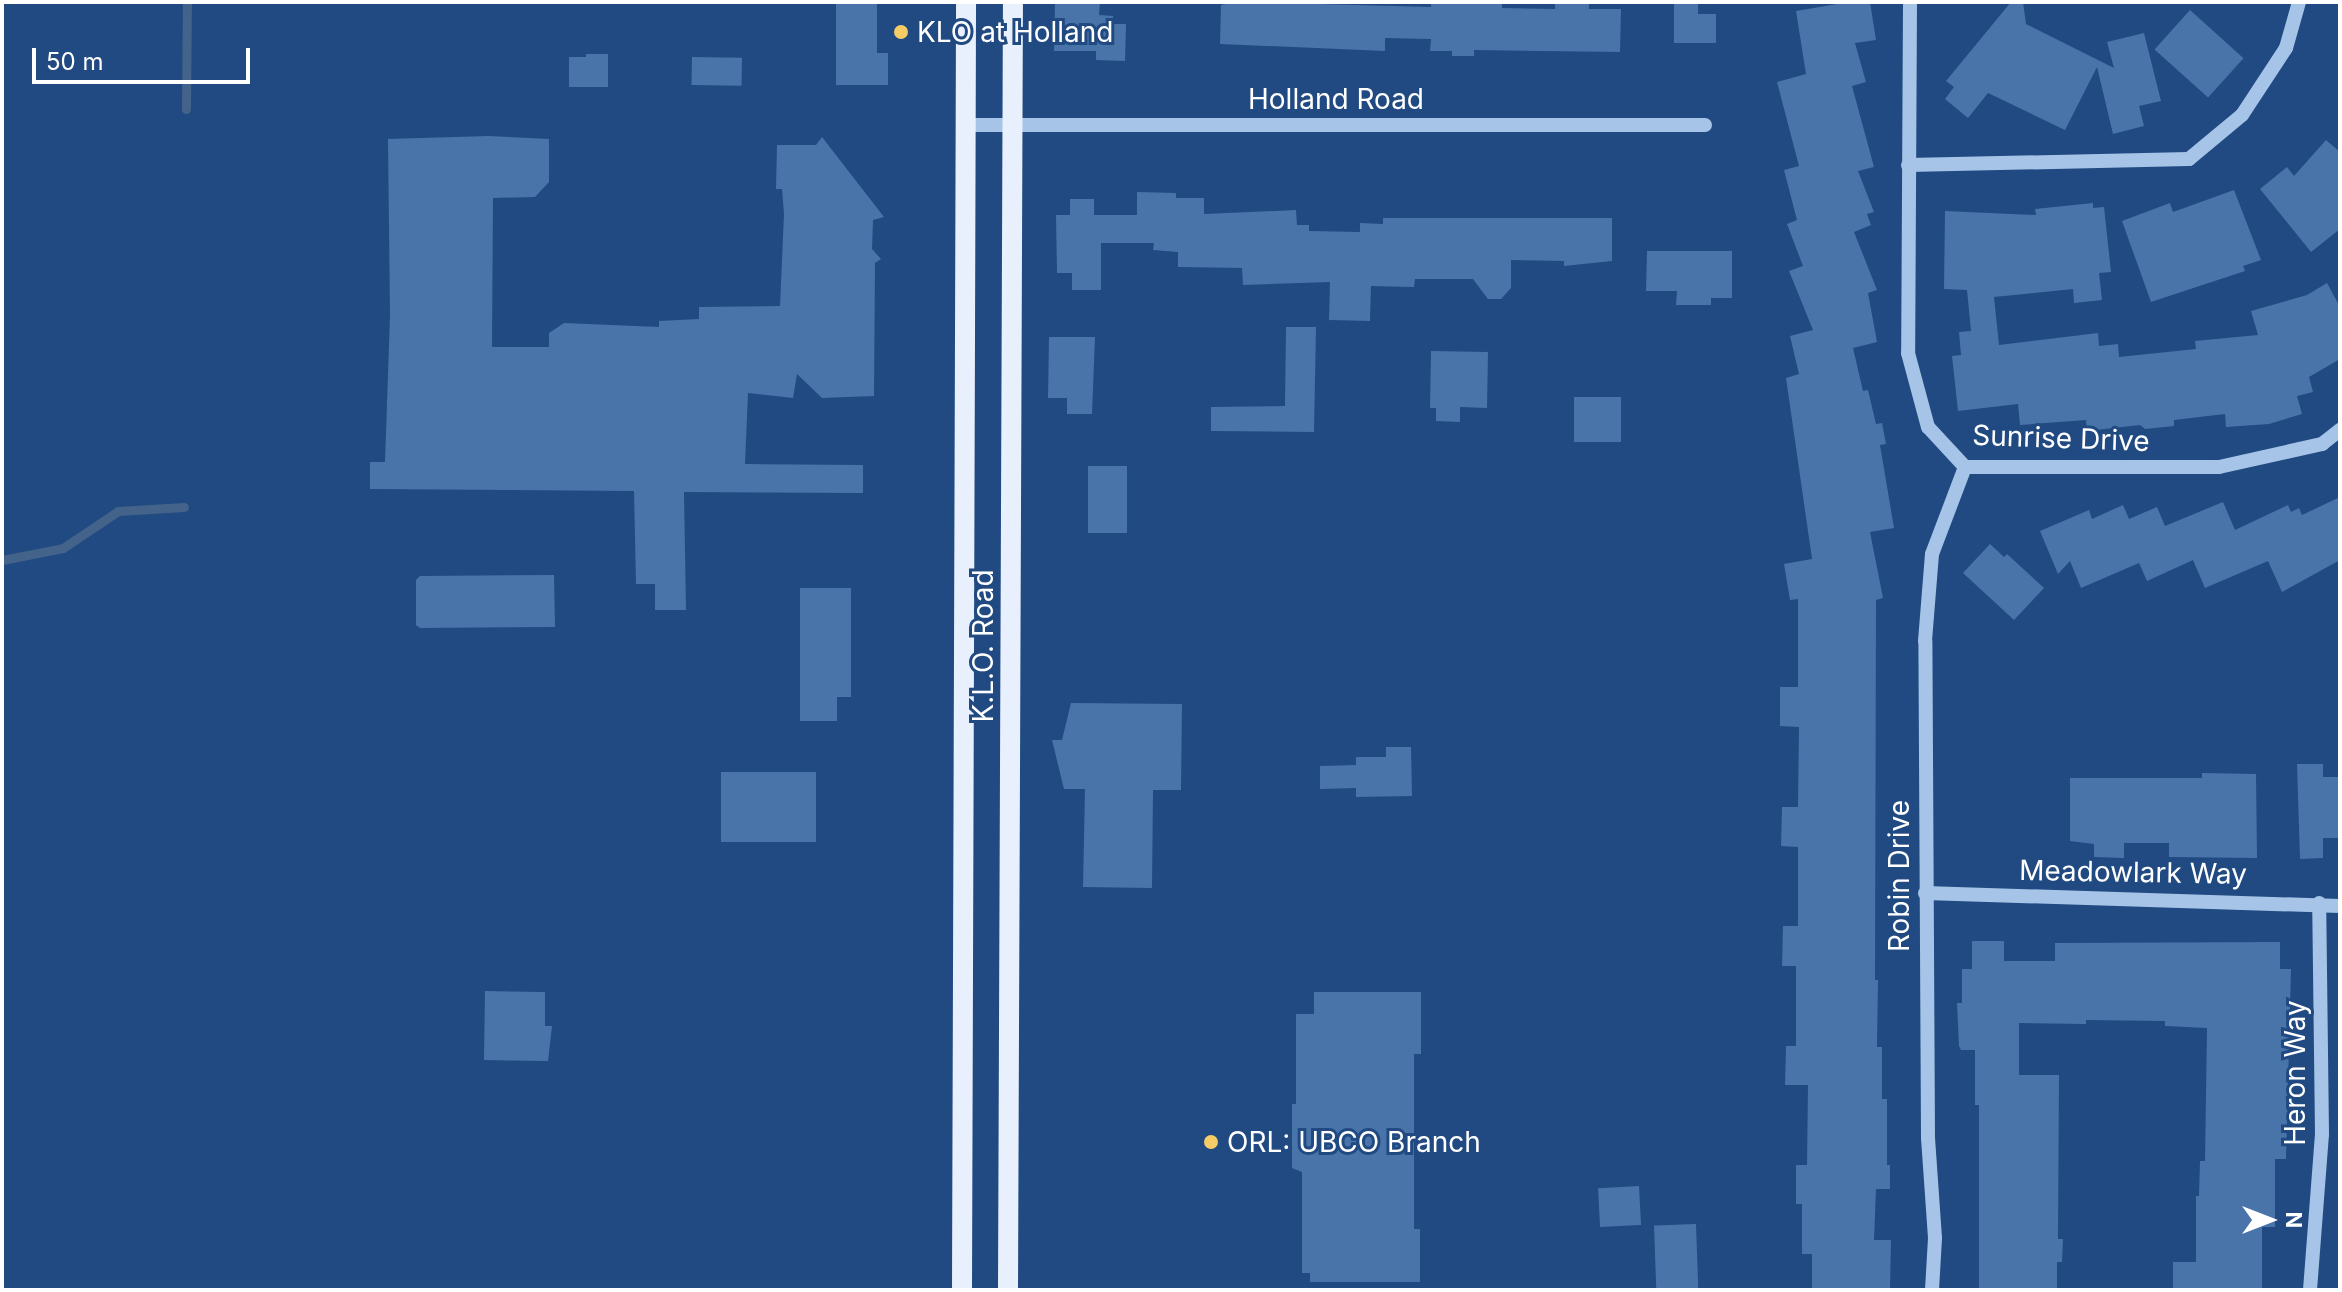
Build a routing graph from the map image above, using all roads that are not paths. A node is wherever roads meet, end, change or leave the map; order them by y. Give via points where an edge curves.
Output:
1 (966, 2) edge
2 (1013, 2) edge
3 (1910, 2) edge
4 (2299, 2) edge
5 (966, 125) junction
6 (1012, 125) junction
7 (1705, 125) dead end
8 (1908, 165) junction
9 (2340, 430) edge
10 (1965, 467) junction
11 (1925, 893) junction
12 (2319, 903) junction
13 (2340, 906) edge
14 (962, 1290) edge
15 (1008, 1290) edge
16 (1932, 1290) edge
17 (2310, 1290) edge

1 - 5 main road, K.L.O. Road
2 - 6 main road, K.L.O. Road
3 - 8 street, Sunrise Drive
4 - 8 street via 2286,48 2242,115 2189,159
5 - 6 street, Holland Road
5 - 14 main road, K.L.O. Road
6 - 7 street, Holland Road
6 - 15 main road, K.L.O. Road
8 - 10 street, Sunrise Drive via 1908,353 1928,427
9 - 10 street, Sunrise Drive via 2322,444 2219,467
10 - 11 street, Robin Drive via 1932,554 1925,641
11 - 12 street, Meadowlark Way
11 - 16 street, Robin Drive
12 - 13 street, Meadowlark Way
12 - 17 street, Heron Way via 2322,1134

